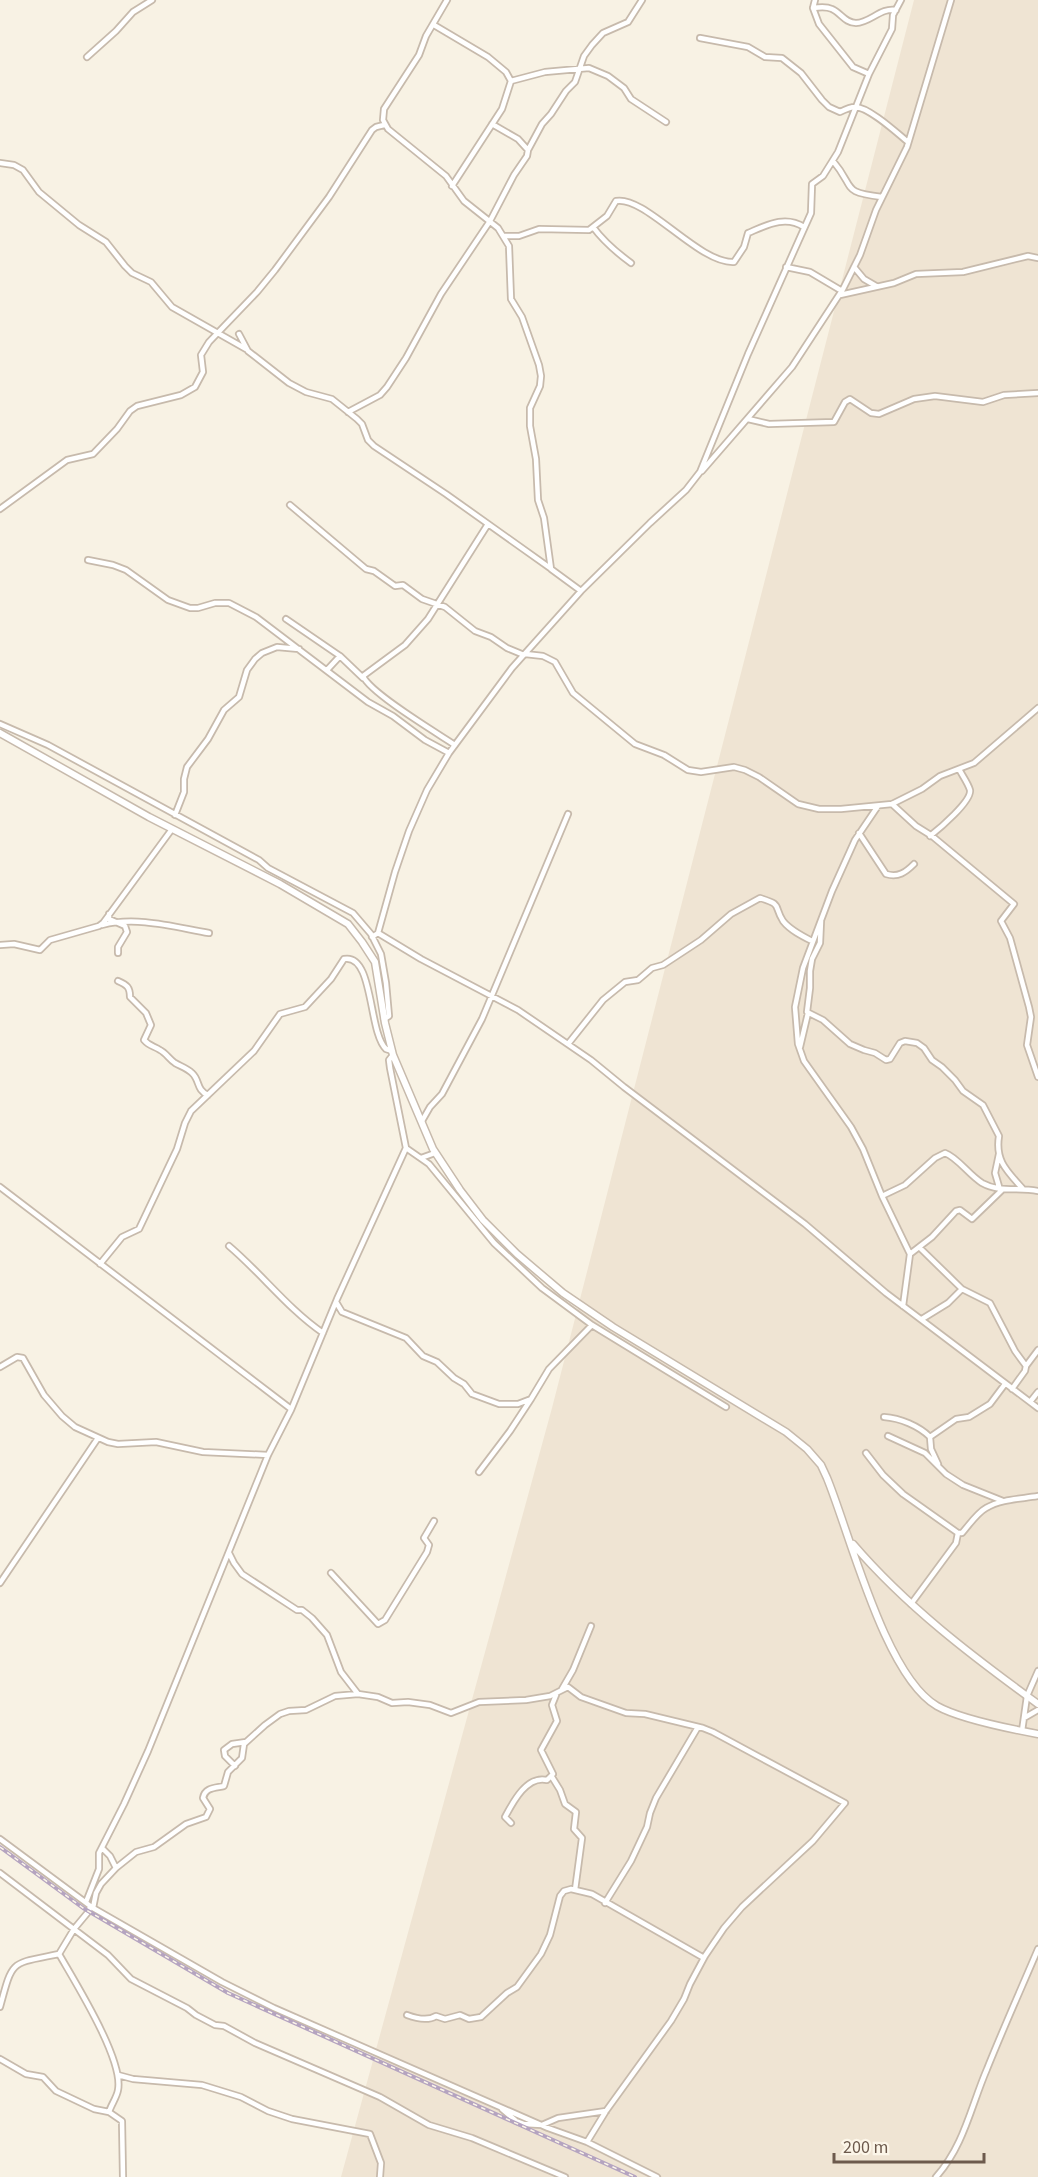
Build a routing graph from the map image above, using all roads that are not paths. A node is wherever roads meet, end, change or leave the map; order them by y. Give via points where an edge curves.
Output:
1 (152, 0) edge
2 (440, 0) edge
3 (447, 0) edge
4 (642, 0) edge
5 (815, 0) edge
6 (901, 0) edge
7 (951, 0) edge
8 (443, 7) junction
9 (813, 8) junction
10 (896, 10) junction
11 (434, 25) junction
12 (700, 38) dead end
13 (87, 57) dead end
14 (581, 68) junction
15 (866, 73) junction
16 (511, 81) junction
17 (855, 107) junction
18 (666, 122) dead end
19 (492, 124) junction
20 (384, 125) junction
21 (908, 142) junction
22 (528, 150) junction
23 (833, 161) junction
24 (0, 163) edge
25 (452, 186) junction
26 (882, 197) junction
27 (489, 221) junction
28 (593, 227) junction
29 (804, 227) junction
30 (504, 236) junction
31 (1038, 258) edge
32 (631, 263) dead end
33 (786, 267) junction
34 (854, 267) junction
35 (877, 287) junction
36 (841, 293) junction
37 (218, 334) junction
38 (239, 334) dead end
39 (248, 351) junction
40 (1038, 393) edge
41 (348, 411) junction
42 (748, 419) junction
43 (700, 472) junction
44 (291, 505) dead end
45 (0, 509) edge
46 (488, 524) junction
47 (88, 560) dead end
48 (551, 569) junction
49 (581, 591) junction
50 (438, 604) junction
51 (286, 619) dead end
52 (300, 650) junction
53 (525, 655) junction
54 (340, 656) junction
55 (327, 670) junction
56 (365, 680) junction
57 (1038, 708) edge
58 (0, 724) edge
59 (0, 733) edge
60 (455, 745) junction
61 (449, 753) junction
62 (959, 769) junction
63 (892, 804) junction
64 (878, 806) junction
65 (568, 814) dead end
66 (175, 815) junction
67 (172, 829) junction
68 (859, 833) junction
69 (930, 836) junction
70 (914, 864) dead end
71 (109, 914) junction
72 (821, 918) junction
73 (115, 922) junction
74 (99, 926) junction
75 (209, 933) dead end
76 (378, 933) junction
77 (372, 937) junction
78 (812, 941) junction
79 (0, 945) edge
80 (118, 953) dead end
81 (118, 981) dead end
82 (491, 994) junction
83 (808, 1012) junction
84 (384, 1019) junction
85 (567, 1044) junction
86 (800, 1049) junction
87 (392, 1053) junction
88 (1038, 1077) edge
89 (208, 1095) junction
90 (422, 1121) junction
91 (406, 1148) junction
92 (435, 1153) junction
93 (999, 1154) junction
94 (421, 1158) junction
95 (0, 1188) edge
96 (1023, 1189) junction
97 (1001, 1190) junction
98 (1038, 1191) edge
99 (882, 1196) junction
100 (229, 1246) dead end
101 (920, 1247) junction
102 (910, 1254) junction
103 (100, 1264) junction
104 (962, 1288) junction
105 (336, 1302) junction
106 (903, 1306) junction
107 (922, 1319) junction
108 (592, 1325) junction
109 (323, 1333) junction
110 (1038, 1350) edge
111 (1026, 1366) junction
112 (0, 1367) edge
113 (1005, 1384) junction
114 (1012, 1389) junction
115 (1038, 1392) edge
116 (531, 1399) junction
117 (1030, 1402) junction
118 (726, 1407) dead end
119 (1038, 1408) edge
120 (291, 1409) junction
121 (884, 1417) dead end
122 (888, 1436) dead end
123 (930, 1437) junction
124 (98, 1438) junction
125 (866, 1453) dead end
126 (268, 1455) junction
127 (939, 1466) junction
128 (479, 1472) dead end
129 (983, 1493) junction
130 (1038, 1496) edge
131 (1003, 1501) junction
132 (987, 1508) junction
133 (434, 1521) dead end
134 (958, 1533) junction
135 (851, 1541) junction
136 (229, 1552) junction
137 (331, 1573) dead end
138 (0, 1583) edge
139 (911, 1604) junction
140 (591, 1626) dead end
141 (1038, 1671) edge
142 (558, 1693) junction
143 (357, 1694) junction
144 (1027, 1696) junction
145 (1038, 1704) edge
146 (1038, 1710) edge
147 (1024, 1718) junction
148 (698, 1727) junction
149 (1022, 1731) junction
150 (1038, 1734) edge
151 (246, 1742) junction
152 (235, 1766) junction
153 (552, 1777) junction
154 (511, 1823) dead end
155 (0, 1839) edge
156 (102, 1848) junction
157 (116, 1868) junction
158 (0, 1873) edge
159 (575, 1890) junction
160 (606, 1903) junction
161 (90, 1905) junction
162 (74, 1929) junction
163 (1038, 1949) edge
164 (59, 1954) junction
165 (704, 1958) junction
166 (0, 2007) edge
167 (407, 2015) dead end
168 (0, 2060) edge
169 (118, 2075) junction
170 (109, 2112) junction
171 (606, 2112) junction
172 (543, 2126) junction
173 (587, 2142) junction
174 (123, 2177) edge
175 (380, 2177) edge
176 (565, 2177) edge
177 (657, 2177) edge
178 (936, 2177) edge

1 - 13 street
2 - 8 street
3 - 8 street
4 - 14 street via 628,22 601,34 584,56
5 - 9 street
6 - 10 street
7 - 21 street
8 - 11 street
9 - 10 street via 832,9 848,21 859,23 888,9
9 - 15 street via 819,24 849,63
10 - 15 street via 892,29
11 - 16 street via 488,57
11 - 20 street via 384,109
12 - 17 street via 748,47 765,57 782,58 801,73 830,107 840,112
14 - 16 street
14 - 18 street via 608,76 631,99
14 - 22 street
15 - 17 street
16 - 19 street via 502,109
17 - 21 street
17 - 23 street
19 - 22 street via 518,139
19 - 25 street
20 - 25 street via 442,172
20 - 37 street via 372,130 329,197 274,270
21 - 26 street
22 - 27 street
23 - 26 street via 850,189
23 - 29 street via 812,184 811,213
24 - 37 street via 23,170 39,192 106,242 124,266 151,282 172,307
25 - 27 street
26 - 34 street
27 - 30 street
27 - 41 street via 387,387 380,395
28 - 29 street via 607,216 616,201 623,200 726,262 734,262 738,257 748,233 787,220
28 - 30 street via 539,229
28 - 32 street via 608,246
29 - 33 street
30 - 48 street via 510,255 511,299 522,317 541,376 530,408 530,426
31 - 35 street via 1028,256 963,272 923,273
33 - 36 street via 810,272
33 - 43 street
34 - 35 street
34 - 36 street
35 - 36 street
36 - 42 street via 792,367
37 - 39 street
37 - 45 street via 202,351 203,372 195,387 137,406 93,454 67,460
38 - 39 street
39 - 41 street via 289,383 332,399
40 - 42 street via 1004,395 983,402 935,396 914,399 879,414 850,399 834,422 769,424
41 - 46 street via 362,424 374,446
42 - 43 street
43 - 49 street
44 - 50 street via 366,569
46 - 48 street
46 - 50 street
47 - 52 street via 126,570 168,600 190,608 229,603 269,625
48 - 49 street
49 - 53 street
50 - 53 street via 475,631
50 - 56 street via 405,645 366,671
51 - 54 street
52 - 55 street
52 - 66 street via 277,646 255,659 247,670 239,697 224,710 187,767 184,792
53 - 60 street
53 - 64 street via 550,658 573,693 622,735 688,770 734,767 809,807
54 - 55 street
54 - 56 street
55 - 61 street
56 - 60 street
57 - 62 street via 974,763
58 - 66 street via 48,745
59 - 67 street
60 - 61 street
61 - 76 street via 409,831
62 - 63 street
62 - 69 street via 969,795 946,824
63 - 64 street
63 - 69 street
64 - 68 street
65 - 82 street
66 - 77 street via 353,913
67 - 71 street
67 - 84 street via 348,924 375,962
68 - 70 street via 886,874 901,875
68 - 72 street
69 - 88 street via 1014,904 1001,921 1010,938 1029,1007 1027,1045
71 - 73 street
71 - 74 street
72 - 78 street
72 - 83 street via 820,943 810,970
73 - 74 street
73 - 75 street via 158,923
73 - 80 street via 128,932
74 - 79 street via 50,940 40,950
76 - 77 street
76 - 82 street
77 - 84 street via 381,954 386,983 389,1016
78 - 85 street via 783,921 773,902 760,898 731,914 663,965 652,968 638,980 625,982 603,1000
78 - 86 street via 795,1007
81 - 89 street via 127,984 130,997 152,1025 144,1040 147,1044 190,1071 198,1088
82 - 85 street
82 - 90 street via 442,1094
83 - 86 street
83 - 93 street via 850,1044 886,1060 905,1041 924,1048 963,1091 983,1105 999,1136
84 - 87 street
85 - 106 street via 805,1224
86 - 99 street via 814,1077 863,1149
87 - 89 street via 379,1039 365,975 356,960 344,959 332,979 305,1007 280,1014 254,1051
87 - 90 street
87 - 91 street via 390,1068
89 - 103 street via 191,1111 139,1229 122,1238
90 - 92 street
91 - 94 street
91 - 105 street
92 - 94 street
92 - 135 street via 483,1220 562,1293 765,1418 807,1449 821,1465
93 - 96 street
93 - 97 street via 995,1173
94 - 108 street via 494,1243 542,1288
95 - 103 street
96 - 97 street
96 - 98 street
97 - 99 street via 977,1179 945,1153 905,1185
97 - 101 street via 972,1219 956,1211
99 - 102 street
100 - 109 street
101 - 102 street
101 - 104 street
102 - 106 street
103 - 120 street
104 - 107 street via 948,1303
104 - 111 street via 990,1303
105 - 109 street
105 - 116 street via 342,1312 406,1338 472,1394 500,1404
106 - 107 street
107 - 113 street
108 - 116 street via 549,1369
108 - 118 street
109 - 120 street
110 - 111 street
111 - 114 street
112 - 124 street via 23,1358 52,1406 75,1427
113 - 114 street
113 - 123 street via 990,1404 969,1417 956,1419
114 - 117 street
115 - 117 street
116 - 128 street
117 - 119 street
120 - 126 street
121 - 123 street via 912,1425
122 - 127 street via 925,1453
123 - 127 street
124 - 126 street via 118,1444 156,1442 203,1452
124 - 138 street
125 - 134 street via 903,1494
126 - 136 street
127 - 129 street via 963,1485
129 - 131 street
129 - 132 street
130 - 131 street
131 - 132 street
132 - 134 street
133 - 137 street via 424,1538 429,1545 427,1552 385,1620 378,1624
134 - 139 street via 956,1543
135 - 139 street
135 - 149 street via 896,1659 927,1699 977,1720
136 - 143 street via 242,1574 312,1618 327,1635 341,1672
136 - 156 street via 148,1751
139 - 144 street
140 - 142 street via 573,1670
141 - 144 street
142 - 143 street via 526,1700 480,1702 451,1713 430,1705 392,1703
142 - 148 street via 568,1687 581,1697 626,1713
142 - 153 street via 552,1705 556,1721 541,1750
143 - 151 street via 335,1696 306,1710 280,1714
144 - 145 street
144 - 147 street
146 - 147 street
147 - 149 street
148 - 160 street via 656,1797 631,1861
148 - 165 street via 845,1803 817,1837 742,1908
149 - 150 street
151 - 152 street via 242,1758
151 - 152 street via 224,1750
152 - 157 street via 228,1772 224,1786 205,1793 210,1809 206,1816 186,1824 154,1847 136,1852
153 - 154 street via 531,1783 515,1800 505,1817
153 - 159 street via 565,1804 576,1812 574,1829 582,1838
155 - 161 street
156 - 157 street
156 - 161 street
157 - 161 street via 101,1884
158 - 162 street
159 - 160 street
159 - 167 street via 560,1896 550,1935 519,1986 484,2016 416,2019
160 - 165 street
161 - 162 street
161 - 172 street via 157,1946 274,2008
162 - 164 street
162 - 176 street via 131,1979 215,2025 380,2097 429,2125 472,2138
163 - 178 street via 959,2144
164 - 166 street via 15,1965
164 - 169 street via 100,2027
165 - 171 street via 671,2021
168 - 170 street via 26,2074 43,2077 56,2091
169 - 170 street via 118,2090
169 - 175 street via 202,2085 292,2119 370,2134 381,2163
170 - 174 street via 122,2121
171 - 172 street via 558,2118
171 - 173 street
172 - 173 street
173 - 177 street

